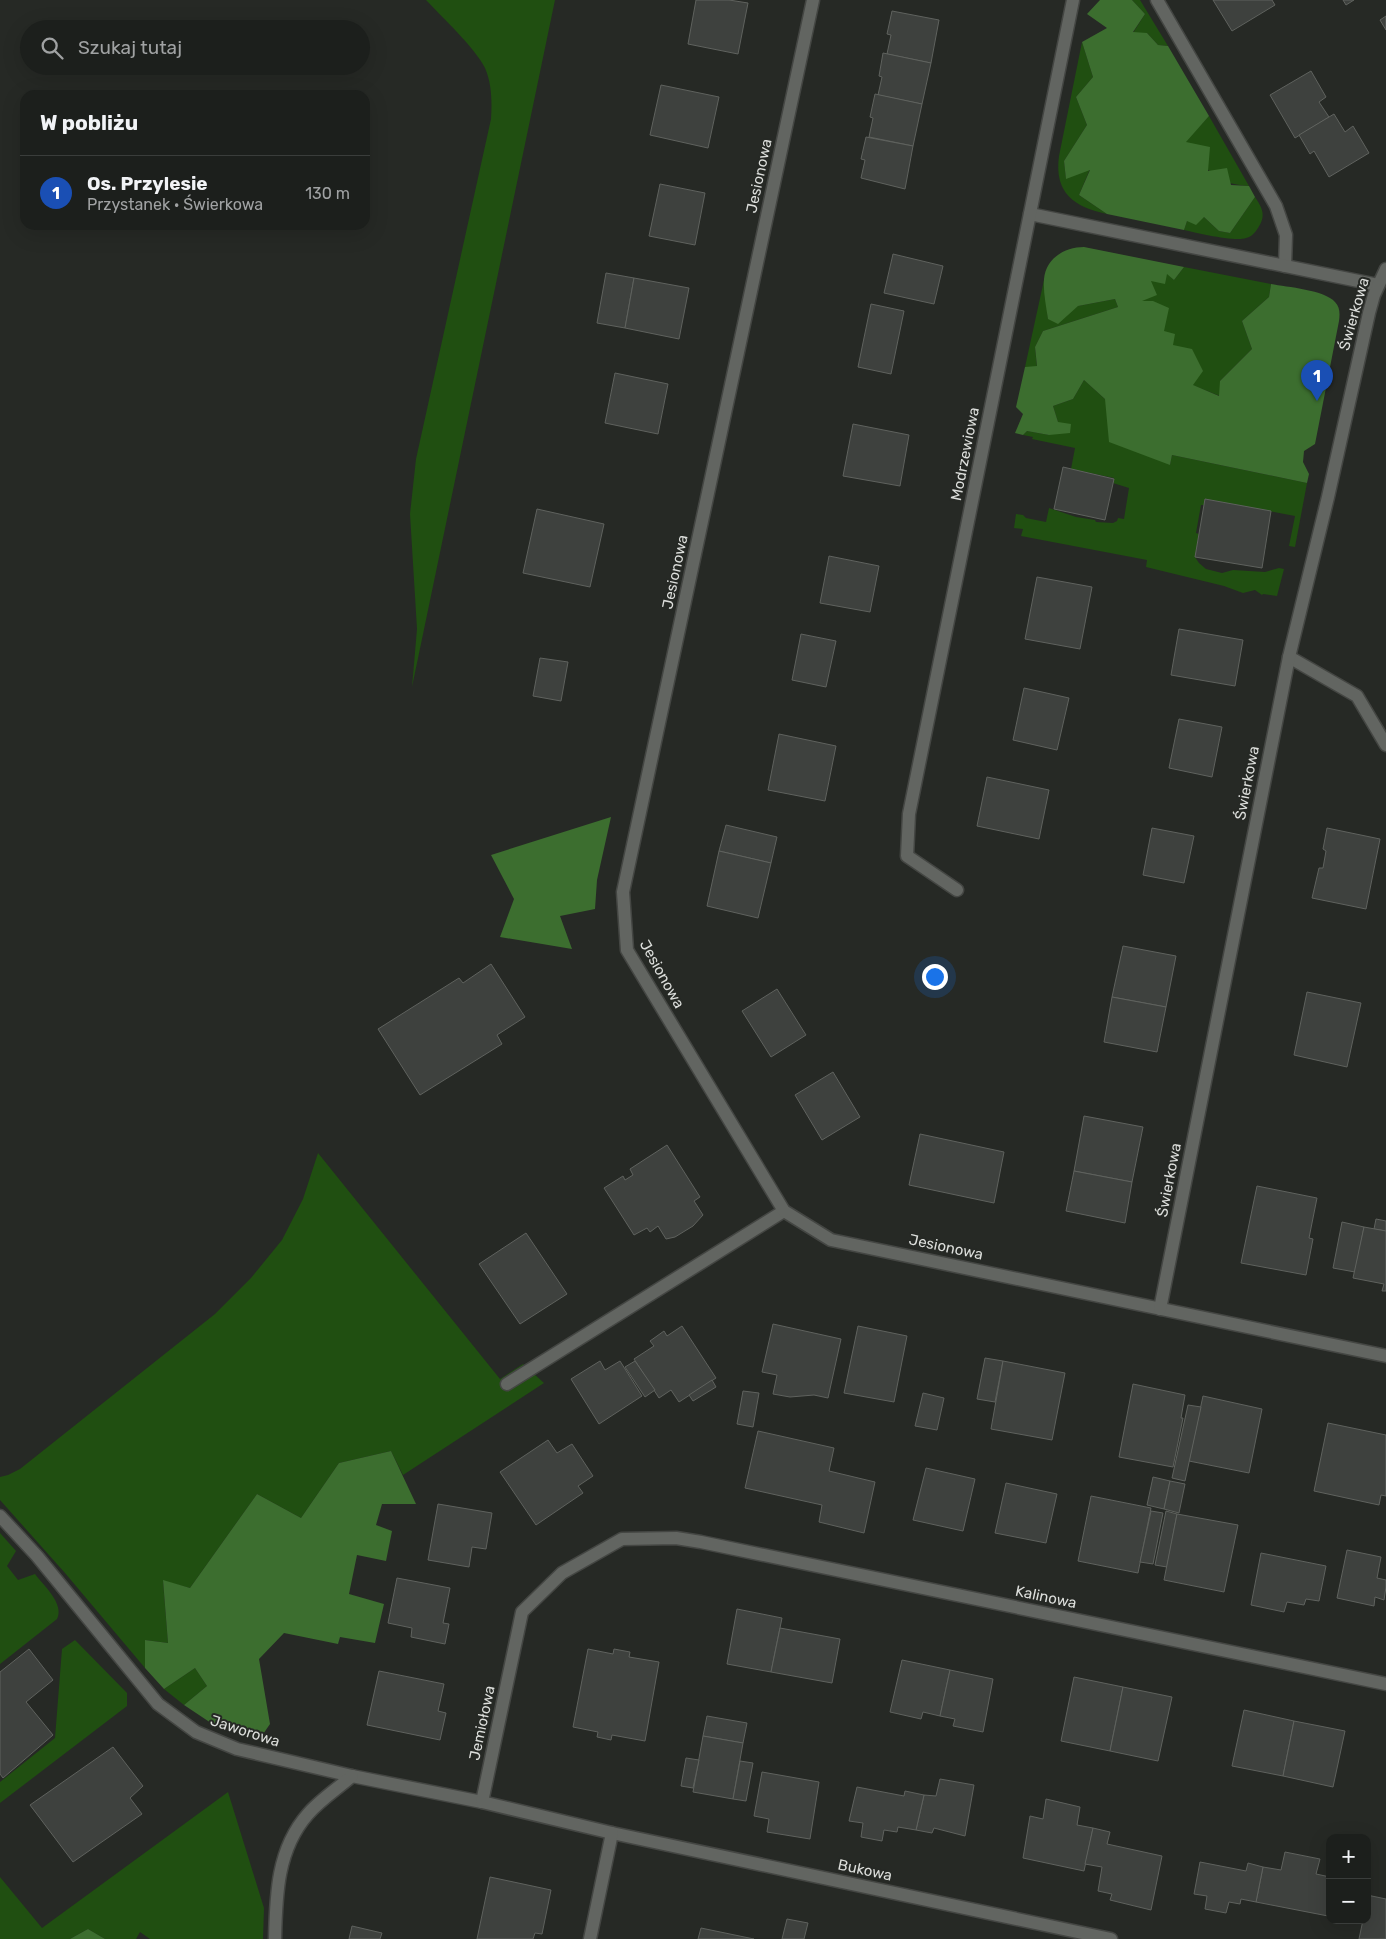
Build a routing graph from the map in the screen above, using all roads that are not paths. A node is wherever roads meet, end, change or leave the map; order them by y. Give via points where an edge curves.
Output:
1 (813, 0) edge
2 (1074, 0) edge
3 (1157, 0) edge
4 (1030, 214) junction
5 (1285, 266) junction
6 (1386, 269) edge
7 (1378, 285) junction
8 (1289, 657) junction
9 (1386, 744) edge
10 (957, 890) dead end
11 (784, 1211) junction
12 (1160, 1309) junction
13 (1386, 1356) edge
14 (507, 1384) dead end
15 (0, 1516) edge
16 (700, 1542) joint
17 (1386, 1684) edge
18 (352, 1776) junction
19 (482, 1802) junction
20 (612, 1833) junction
21 (275, 1939) edge
22 (590, 1939) edge
23 (1111, 1939) edge

1 - 11 street, Jesionowa via 624,892 627,950
2 - 4 street, Modrzewiowa
3 - 5 street via 1276,206 1286,235
4 - 5 street
4 - 10 street, Modrzewiowa via 909,814 907,856
5 - 7 street
6 - 7 street, Świerkowa
7 - 8 street, Świerkowa
8 - 9 street via 1357,696
8 - 12 street, Świerkowa
11 - 12 street, Jesionowa via 832,1240
11 - 14 street
12 - 13 street, Jesionowa
15 - 18 street, Jaworowa via 37,1556 158,1704 176,1718 196,1732 237,1749
16 - 17 street, Kalinowa
16 - 19 street, Jemiołowa via 676,1538 622,1539 562,1572 522,1612
18 - 19 street, Jaworowa
18 - 21 street via 308,1814 287,1847 278,1889
19 - 20 street
20 - 22 street
20 - 23 street, Bukowa

